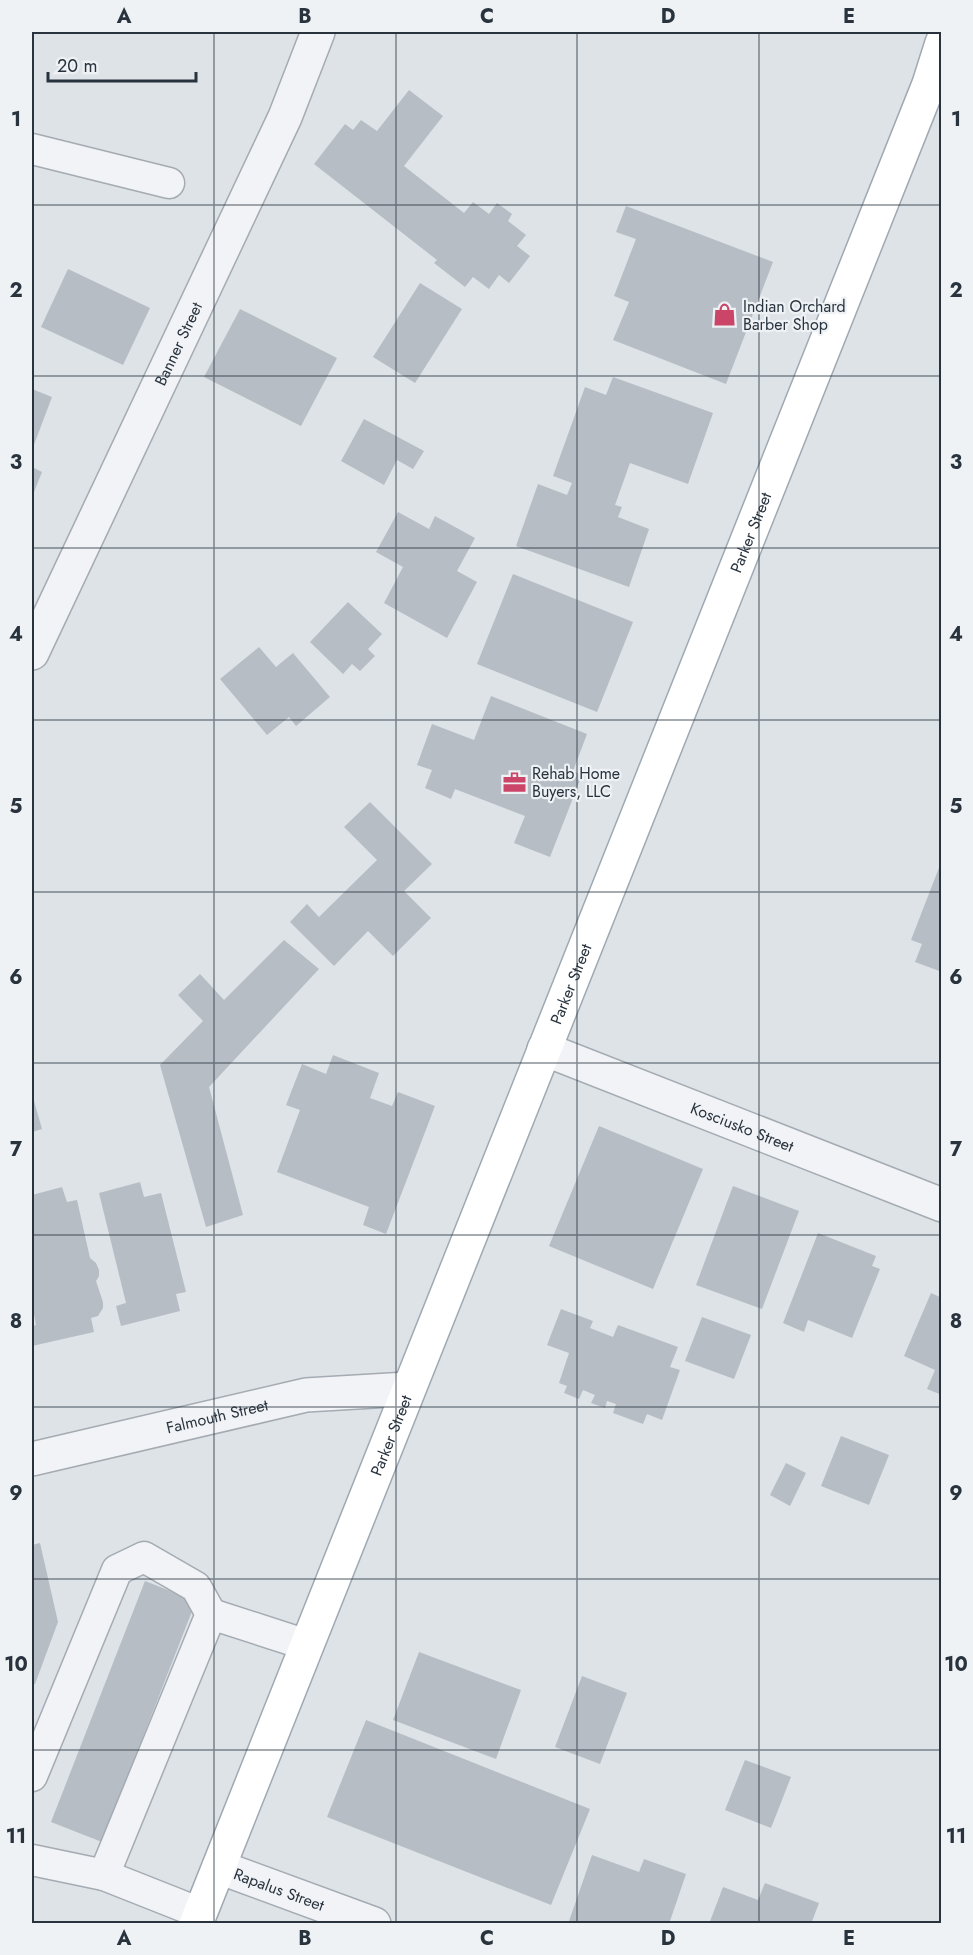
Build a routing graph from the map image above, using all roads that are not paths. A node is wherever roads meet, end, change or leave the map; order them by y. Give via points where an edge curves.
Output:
1 (318, 32) edge
2 (942, 43) edge
3 (937, 83) edge
4 (32, 149) edge
5 (169, 183) dead end
6 (32, 653) edge
7 (544, 1049) junction
8 (942, 1205) edge
9 (407, 1389) junction
10 (32, 1459) edge
11 (211, 1614) junction
12 (307, 1645) junction
13 (32, 1776) edge
14 (32, 1860) edge
15 (219, 1867) junction
16 (104, 1875) junction
17 (198, 1918) edge
18 (374, 1923) edge

1 - 6 street, Banner Street via 285,117
2 - 3 main road, Parker Street
3 - 7 main road, Parker Street
4 - 5 lane
7 - 8 street, Kosciusko Street
7 - 9 main road, Parker Street
9 - 10 street, Falmouth Street via 306,1395
9 - 12 main road, Parker Street
11 - 12 lane
11 - 13 lane via 196,1587 144,1557 117,1570
11 - 16 lane
12 - 15 main road, Parker Street
14 - 16 lane
15 - 17 main road, Parker Street
15 - 18 street, Rapalus Street
16 - 17 lane

